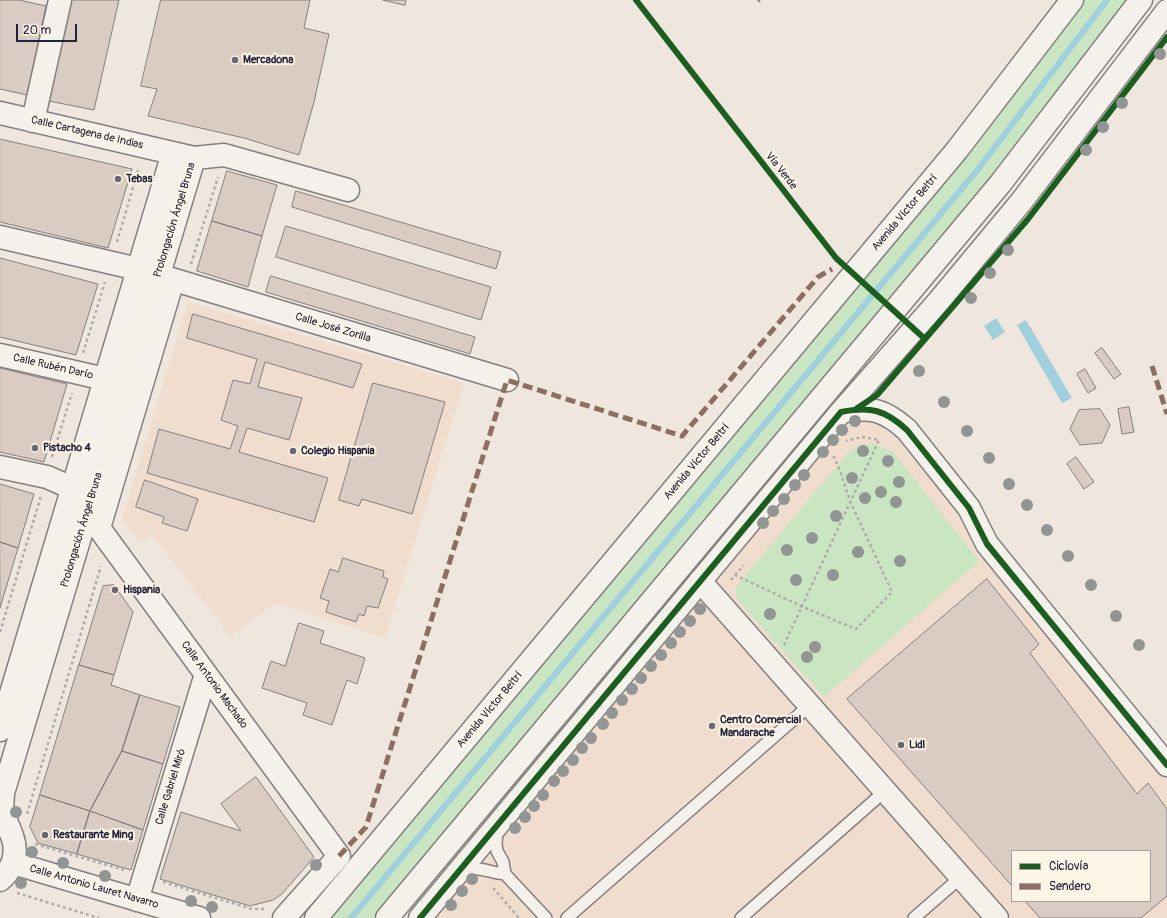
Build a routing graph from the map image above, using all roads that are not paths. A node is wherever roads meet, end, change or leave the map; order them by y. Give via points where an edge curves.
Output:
1 (60, 0) edge
2 (1072, 0) edge
3 (1141, 0) edge
4 (1167, 11) edge
5 (0, 113) edge
6 (33, 121) junction
7 (183, 156) junction
8 (348, 190) dead end
9 (0, 237) edge
10 (157, 275) junction
11 (0, 355) edge
12 (105, 379) junction
13 (507, 380) dead end
14 (841, 412) junction
15 (0, 467) edge
16 (82, 492) junction
17 (92, 525) junction
18 (707, 589) junction
19 (206, 674) junction
20 (810, 705) junction
21 (0, 730) edge
22 (1167, 765) edge
23 (885, 791) junction
24 (499, 824) junction
25 (6, 826) edge
26 (13, 863) junction
27 (457, 874) junction
28 (505, 874) junction
29 (961, 877) junction
30 (7, 886) edge
31 (137, 900) junction
32 (276, 913) edge
33 (199, 918) edge
34 (316, 918) edge
35 (387, 918) edge
36 (420, 918) edge
37 (546, 918) edge
38 (567, 918) edge
39 (741, 918) edge
40 (914, 918) edge
41 (997, 918) edge

1 - 6 street
2 - 34 street, Avenida Víctor Beltrí via 953,156
3 - 35 street via 1000,184
4 - 14 street via 1021,202 938,302
5 - 6 street, Calle Cartagena de Indias
6 - 7 street, Calle Cartagena de Indias
7 - 8 street, Calle Cartagena de Indias via 224,155
7 - 10 street, Prolongación Ángel Bruna
9 - 10 street, Calle José Zorilla
10 - 12 street, Prolongación Ángel Bruna
10 - 13 street, Calle José Zorilla
10 - 16 street, Prolongación Ángel Bruna
10 - 17 street, Prolongación Ángel Bruna
11 - 12 street, Calle Rubén Darío
12 - 16 street, Prolongación Ángel Bruna
14 - 18 street
14 - 22 street via 871,409 889,416 907,430 969,508 987,544
15 - 16 street via 47,477
16 - 17 street, Prolongación Ángel Bruna
16 - 21 street, Prolongación Ángel Bruna
17 - 19 street, Calle Antonio Machado
17 - 25 street, Prolongación Ángel Bruna via 3,793 2,811
18 - 20 street
18 - 24 street
19 - 31 street, Calle Gabriel Miró
19 - 32 street, Calle Antonio Machado via 339,856
20 - 23 street
20 - 38 lane
23 - 29 street
23 - 39 lane
24 - 27 street
24 - 28 lane via 496,844
25 - 26 street, Prolongación Ángel Bruna via 15,847
26 - 30 street via 6,874
26 - 31 street, Calle Antonio Lauret Navarro
27 - 28 lane via 479,868
27 - 36 street
28 - 37 lane
29 - 40 lane
29 - 41 street
31 - 33 street, Calle Antonio Lauret Navarro

